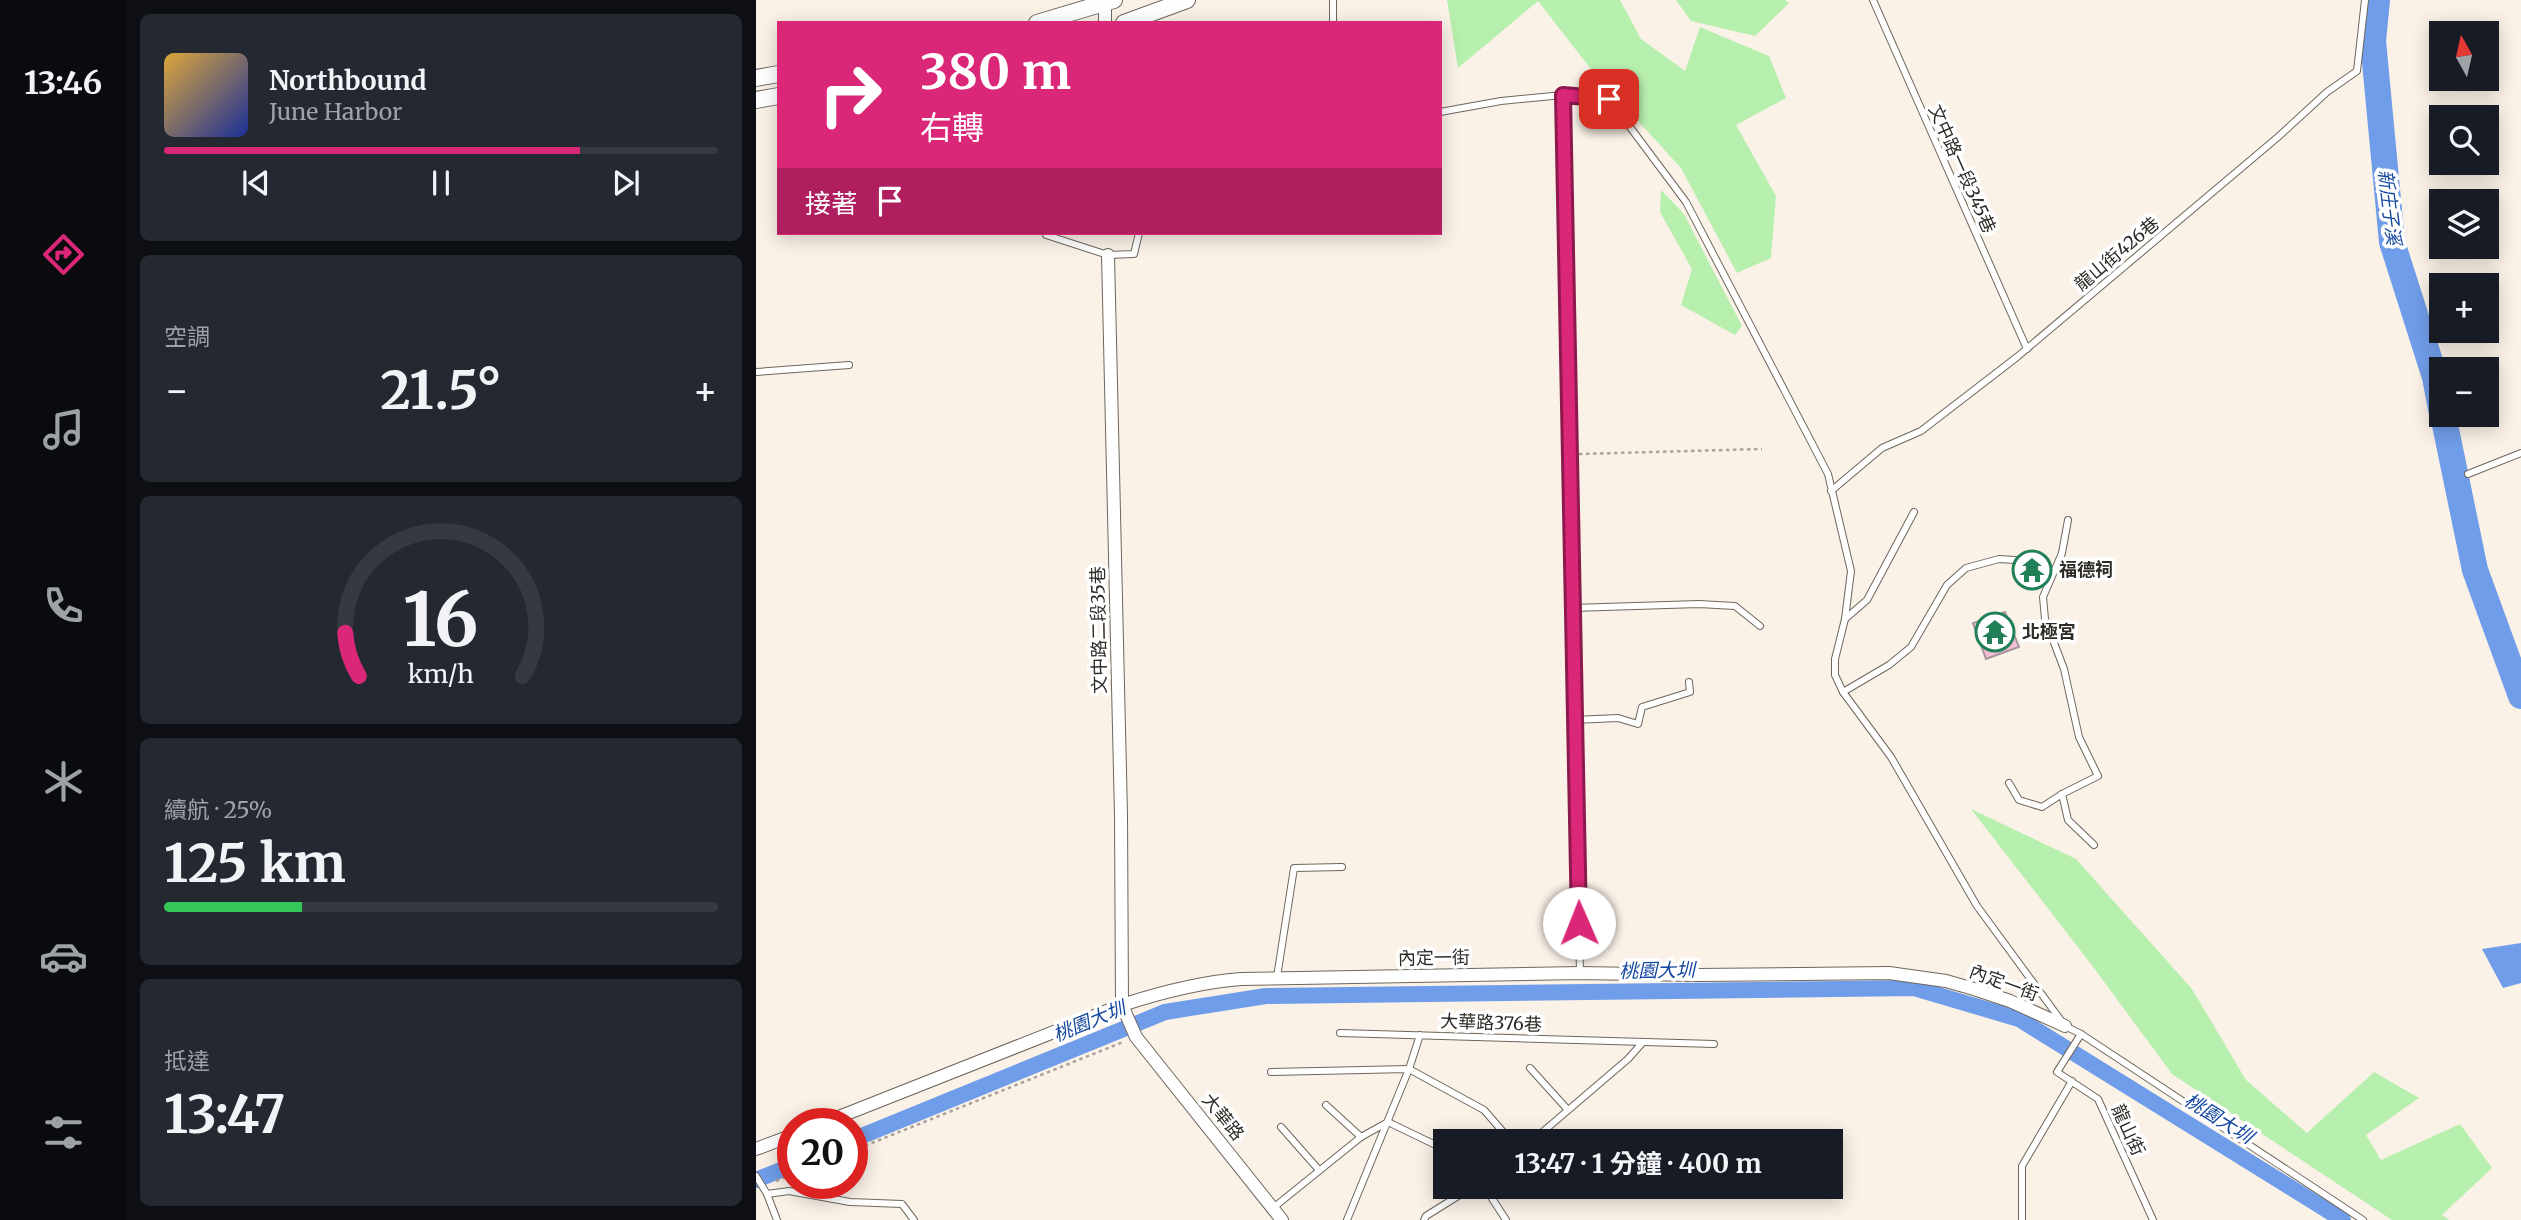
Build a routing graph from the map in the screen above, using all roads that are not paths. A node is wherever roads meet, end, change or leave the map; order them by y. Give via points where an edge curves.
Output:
1 (1187, 0) edge
2 (1333, 0) edge
3 (1873, 0) edge
4 (2365, 0) edge
5 (1108, 1) edge
6 (1043, 21) edge
7 (1105, 21) edge
8 (1129, 21) edge
9 (1333, 21) edge
10 (777, 74) edge
11 (756, 78) edge
12 (1563, 95) junction
13 (777, 96) edge
14 (756, 100) edge
15 (1442, 112) edge
16 (1046, 235) edge
17 (1139, 235) edge
18 (1108, 255) junction
19 (2027, 349) junction
20 (849, 365) dead end
21 (756, 372) edge
22 (2521, 453) edge
23 (2468, 474) dead end
24 (1831, 491) junction
25 (1914, 512) dead end
26 (2068, 520) dead end
27 (2052, 573) junction
28 (1572, 608) junction
29 (1845, 619) junction
30 (1760, 626) dead end
31 (1689, 682) dead end
32 (1843, 692) junction
33 (1574, 720) junction
34 (2009, 783) dead end
35 (2062, 794) junction
36 (2094, 845) dead end
37 (1342, 867) dead end
38 (1580, 973) junction
39 (1277, 977) junction
40 (1122, 1005) junction
41 (2065, 1026) junction
42 (1340, 1033) dead end
43 (2080, 1034) junction
44 (1420, 1035) junction
45 (1643, 1042) junction
46 (1714, 1044) dead end
47 (1530, 1068) dead end
48 (1409, 1069) junction
49 (1271, 1072) dead end
50 (2072, 1081) junction
51 (1326, 1105) dead end
52 (861, 1108) edge
53 (1568, 1110) junction
54 (1388, 1122) junction
55 (1280, 1127) dead end
56 (1501, 1129) edge
57 (1546, 1129) edge
58 (1361, 1137) junction
59 (777, 1141) edge
60 (1433, 1144) edge
61 (756, 1149) edge
62 (1319, 1170) junction
63 (756, 1176) edge
64 (767, 1194) junction
65 (1453, 1199) edge
66 (1492, 1199) edge
67 (1273, 1208) junction
68 (777, 1220) edge
69 (914, 1220) edge
70 (1282, 1220) edge
71 (1348, 1220) edge
72 (1424, 1220) edge
73 (1506, 1220) edge
74 (2022, 1220) edge
75 (2153, 1220) edge
76 (2363, 1220) edge

1 - 8 street
2 - 9 lane
3 - 19 lane, 文中路一段345巷
4 - 19 lane, 龍山街426巷 via 2357,71
5 - 6 street
5 - 7 street
10 - 11 street
12 - 15 lane
12 - 24 lane via 1609,99 1685,202 1828,474
12 - 28 lane
13 - 14 street
16 - 18 lane
17 - 18 lane via 1134,254
18 - 40 street, 文中路二段35巷
19 - 24 lane, 龍山街426巷 via 1921,431 1882,448
20 - 21 lane
22 - 23 lane
24 - 29 lane via 1851,571
25 - 29 lane via 1867,600
26 - 27 lane via 2062,554
27 - 32 lane via 2030,561 1999,559 1966,568 1947,585 1911,647 1889,666
27 - 35 lane via 2043,597 2045,619 2064,668 2080,737 2098,776
28 - 30 lane via 1735,606
28 - 33 lane
29 - 32 lane via 1835,659 1835,675
31 - 33 lane via 1690,692 1642,707 1638,724 1618,718
32 - 41 lane via 1891,757 1977,906
33 - 38 lane
34 - 35 lane via 2019,800 2042,807
35 - 36 lane via 2068,820
37 - 39 lane via 1294,868
38 - 39 street, 內定一街
38 - 41 street, 內定一街 via 1889,973 1974,989
39 - 40 street, 內定一街 via 1209,981
40 - 52 street, 內定一街
40 - 67 street, 大華路 via 1136,1037
41 - 43 lane
42 - 44 lane
43 - 50 lane, 龍山街 via 2057,1072
43 - 76 lane
44 - 45 lane, 大華路376巷
44 - 48 lane, 大華路376巷
45 - 46 lane, 大華路376巷
45 - 53 lane
47 - 53 lane
48 - 49 lane
48 - 54 lane, 大華路376巷
48 - 56 lane via 1484,1110
50 - 74 lane via 2022,1166
50 - 75 lane, 龍山街 via 2098,1100
51 - 58 lane
53 - 57 lane
54 - 58 lane
54 - 60 lane
54 - 71 lane, 大華路376巷
55 - 62 lane
58 - 62 lane
59 - 61 street
62 - 67 lane
63 - 64 lane
64 - 68 lane
64 - 69 lane via 789,1191 850,1202 902,1204
65 - 72 lane
66 - 73 lane
67 - 70 street, 大華路

